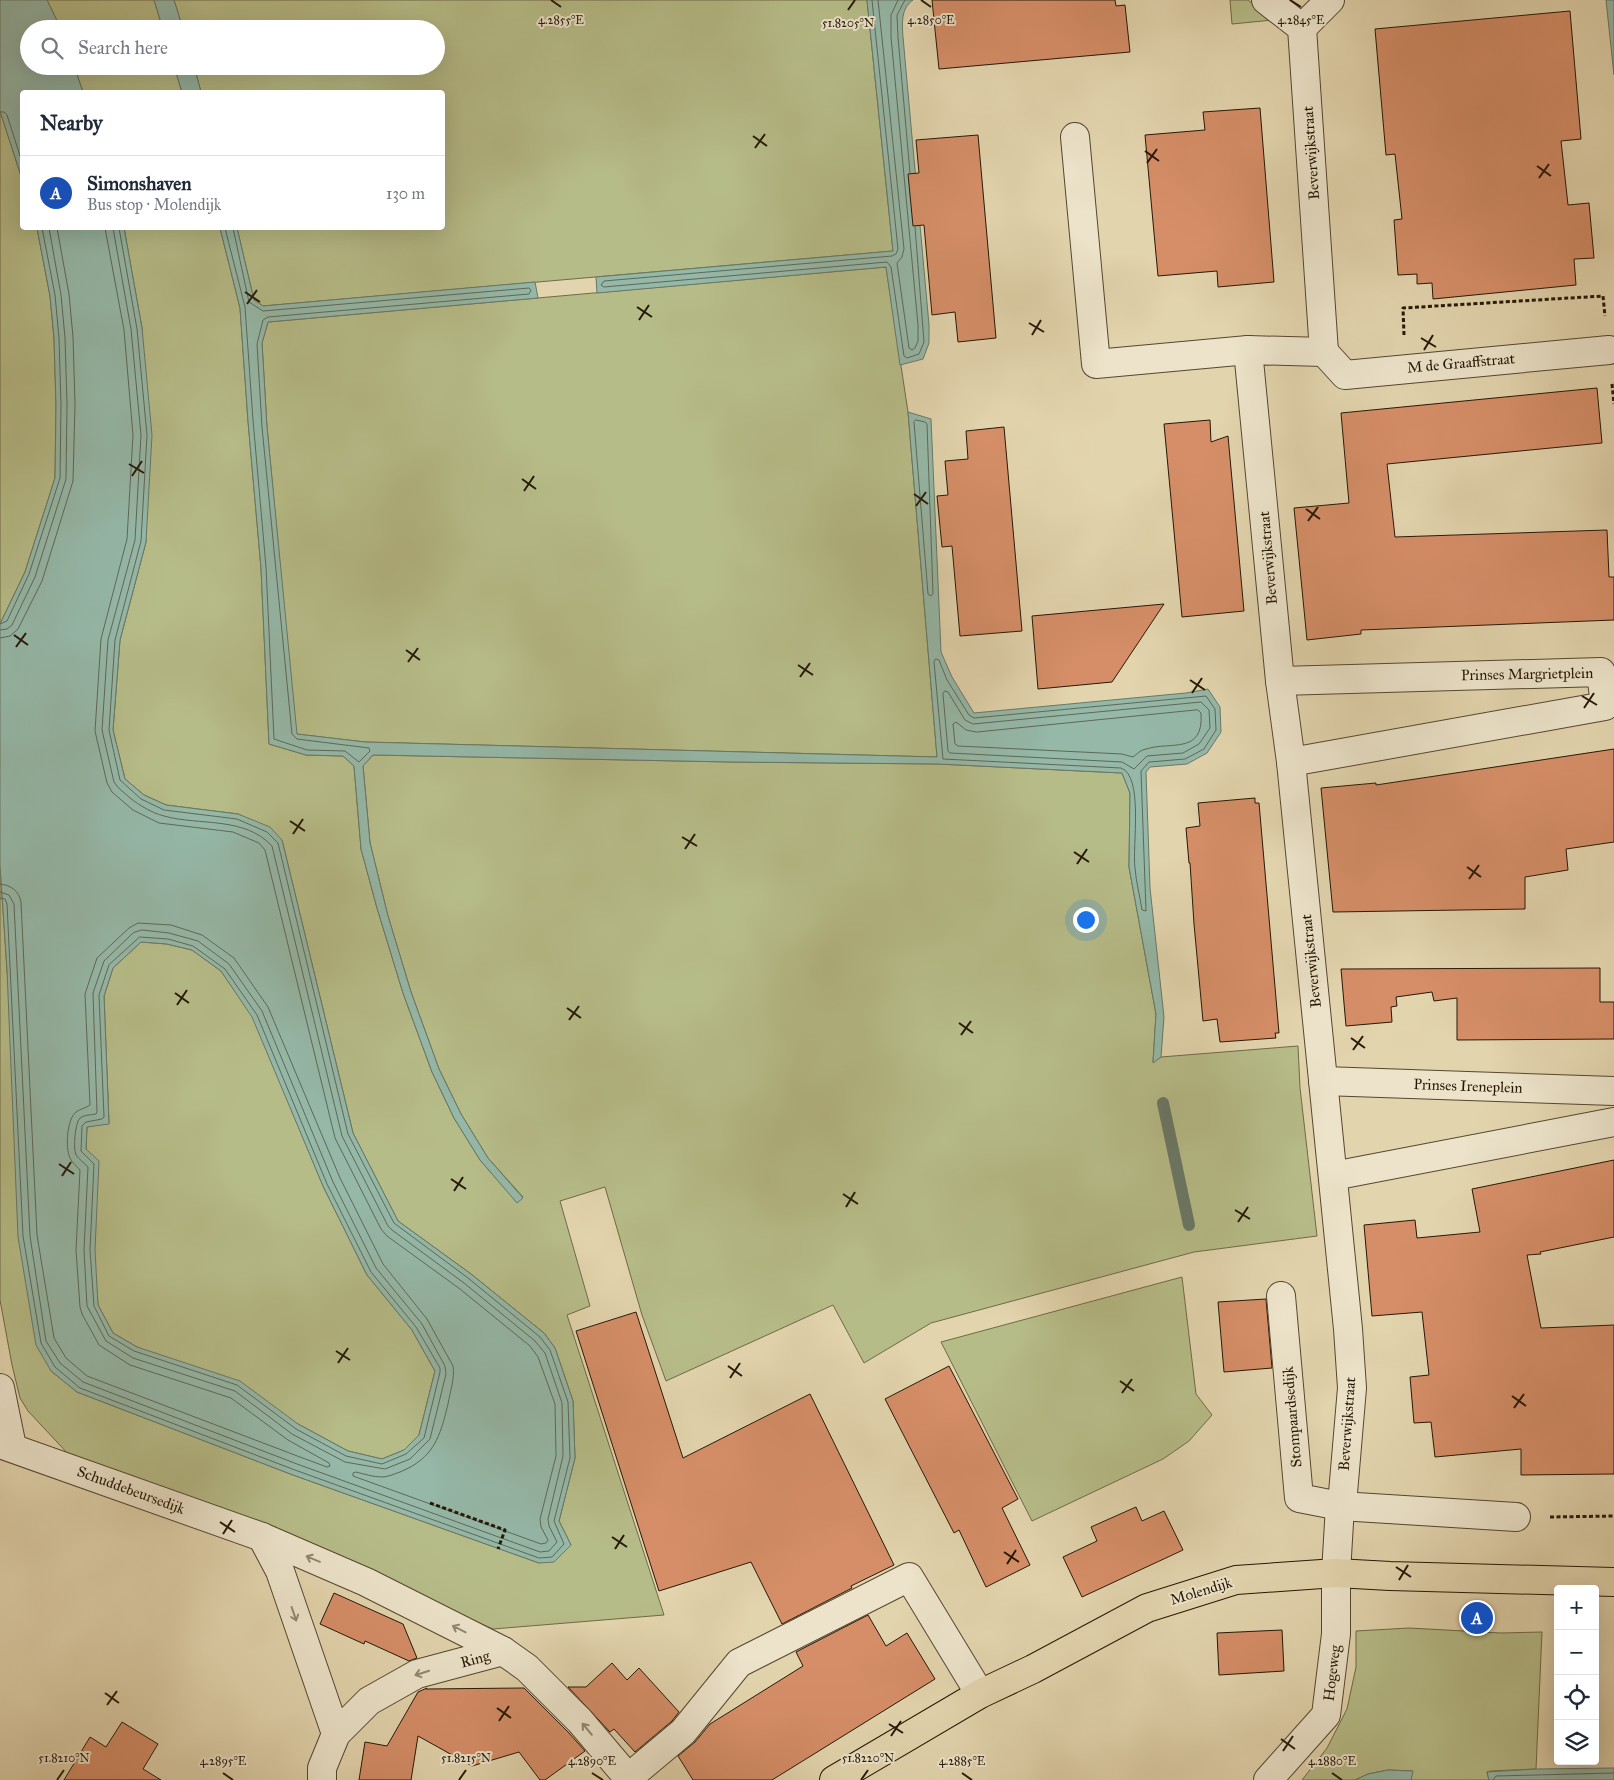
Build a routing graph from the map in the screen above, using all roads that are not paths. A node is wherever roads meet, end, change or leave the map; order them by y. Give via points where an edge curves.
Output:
1 (1266, 0) edge
2 (1330, 0) edge
3 (1302, 28) junction
4 (1075, 137) dead end
5 (1248, 350) junction
6 (1609, 350) dead end
7 (1324, 352) junction
8 (1280, 681) junction
9 (1291, 762) junction
10 (1323, 1082) junction
11 (1614, 1090) edge
12 (1614, 1122) edge
13 (1333, 1176) junction
14 (1282, 1296) dead end
15 (0, 1388) edge
16 (6, 1446) edge
17 (1340, 1506) junction
18 (1516, 1517) road end
19 (262, 1537) junction
20 (1336, 1573) junction
21 (1614, 1582) edge
22 (503, 1651) junction
23 (980, 1694) junction
24 (336, 1734) junction
25 (629, 1779) edge
26 (322, 1780) edge
27 (834, 1780) edge
28 (1268, 1780) edge

1 - 3 street
2 - 3 street
3 - 7 street, Beverwijkstraat
4 - 5 street via 1096,364
5 - 7 street
5 - 8 street, Beverwijkstraat
6 - 7 street, M de Graaffstraat via 1345,375
8 - 9 street, Beverwijkstraat
8 - 9 street, Prinses Margrietplein via 1601,672 1605,706
9 - 10 street, Beverwijkstraat
10 - 11 street, Prinses Ireneplein
10 - 13 street, Beverwijkstraat
12 - 13 street
13 - 17 street, Beverwijkstraat via 1352,1388
14 - 17 street, Stompaardsedijk via 1300,1498
15 - 16 street
16 - 19 street, Schuddebeursedijk
17 - 18 street
17 - 20 street, Beverwijkstraat
22 -> 19 street, Schuddebeursedijk via 366,1582
19 -> 24 street via 280,1571
20 - 21 main road, Molendijk
20 - 23 main road, Molendijk via 1236,1580 1147,1608
20 - 28 street, Hogeweg via 1336,1634 1326,1715
22 -> 24 street, Ring via 417,1674 369,1701
25 -> 22 street, Ring via 580,1721 526,1668
23 - 25 street via 908,1577 739,1663 683,1732
23 - 27 main road, Molendijk
24 - 26 street, Ring via 322,1768

